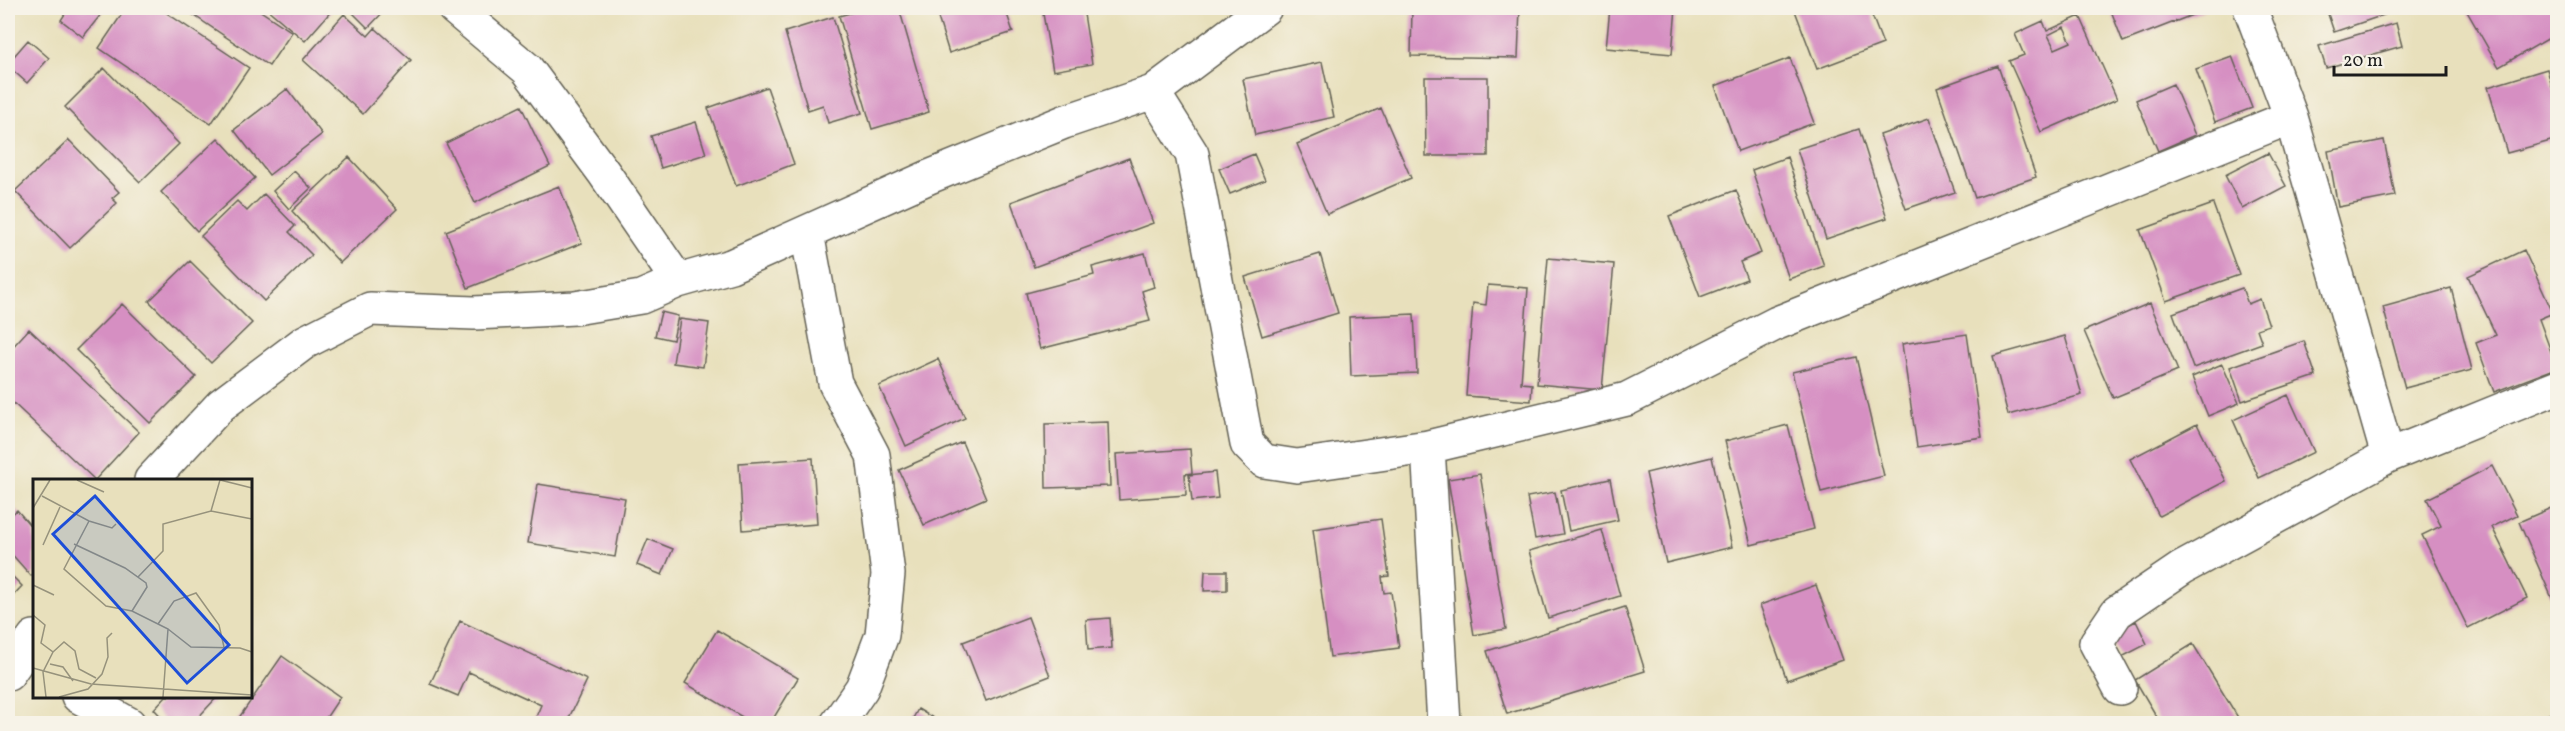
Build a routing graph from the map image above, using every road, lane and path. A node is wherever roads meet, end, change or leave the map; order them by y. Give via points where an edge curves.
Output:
1 (454, 8) edge
2 (1265, 8) edge
3 (2250, 8) edge
4 (1153, 92) junction
5 (2292, 117) junction
6 (807, 233) junction
7 (678, 281) junction
8 (2558, 387) edge
9 (1428, 447) junction
10 (2388, 456) junction
11 (152, 479) edge
12 (33, 639) edge
13 (20, 671) edge
14 (2120, 688) dead end
15 (82, 698) edge
16 (129, 723) edge
17 (837, 723) edge
18 (1444, 723) edge

1 - 7 street via 527,69
2 - 4 street
3 - 5 street
4 - 6 street via 1064,122 929,177
4 - 9 street via 1192,154 1247,444 1264,461 1297,466
5 - 9 street via 1777,323 1627,399
5 - 10 street
6 - 7 street via 731,266
6 - 17 street via 835,383 873,455 888,573 882,636 862,688
7 - 11 street via 641,297 575,308 474,313 370,309 305,342 221,405
8 - 10 street
9 - 18 street
10 - 14 street via 2182,568 2117,612 2096,644
12 - 13 street
15 - 16 street

